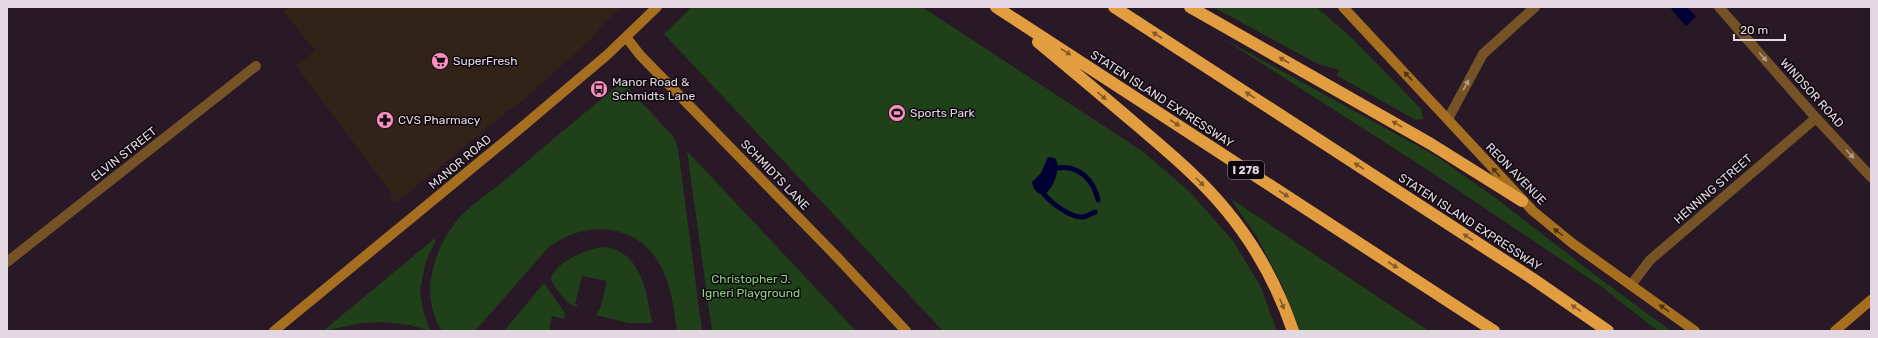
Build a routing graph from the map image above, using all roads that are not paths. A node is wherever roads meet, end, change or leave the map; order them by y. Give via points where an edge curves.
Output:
1 (657, 7) edge
2 (1114, 7) edge
3 (1190, 7) edge
4 (1343, 7) edge
5 (1535, 7) edge
6 (1719, 7) edge
7 (997, 8) edge
8 (626, 37) junction
9 (256, 66) dead end
10 (1816, 118) junction
11 (1448, 119) junction
12 (1871, 177) edge
13 (1522, 201) junction
14 (7, 262) edge
15 (1631, 285) junction
16 (1871, 300) edge
17 (274, 331) edge
18 (906, 331) edge
19 (1293, 331) edge
20 (1494, 331) edge
21 (1608, 331) edge
22 (1695, 331) edge
23 (1835, 331) edge

1 - 8 street, MANOR ROAD
21 -> 2 highway, STATEN ISLAND EXPRESSWAY via 1527,275
13 -> 3 highway via 1438,148
11 -> 4 street, REON AVENUE
11 -> 5 street via 1483,54
6 -> 10 street, WINDSOR ROAD
7 -> 19 highway via 1181,163 1211,193 1238,226 1261,262
7 -> 20 highway, STATEN ISLAND EXPRESSWAY / I 278
8 - 17 street, MANOR ROAD via 522,127
8 - 18 street, SCHMIDTS LANE via 640,55
9 - 14 street, ELVIN STREET
10 -> 12 street, WINDSOR ROAD
10 - 15 street, HENNING STREET via 1650,260
13 -> 11 street, REON AVENUE
15 -> 13 street, REON AVENUE via 1572,243
22 -> 15 street, REON AVENUE
16 - 23 street

